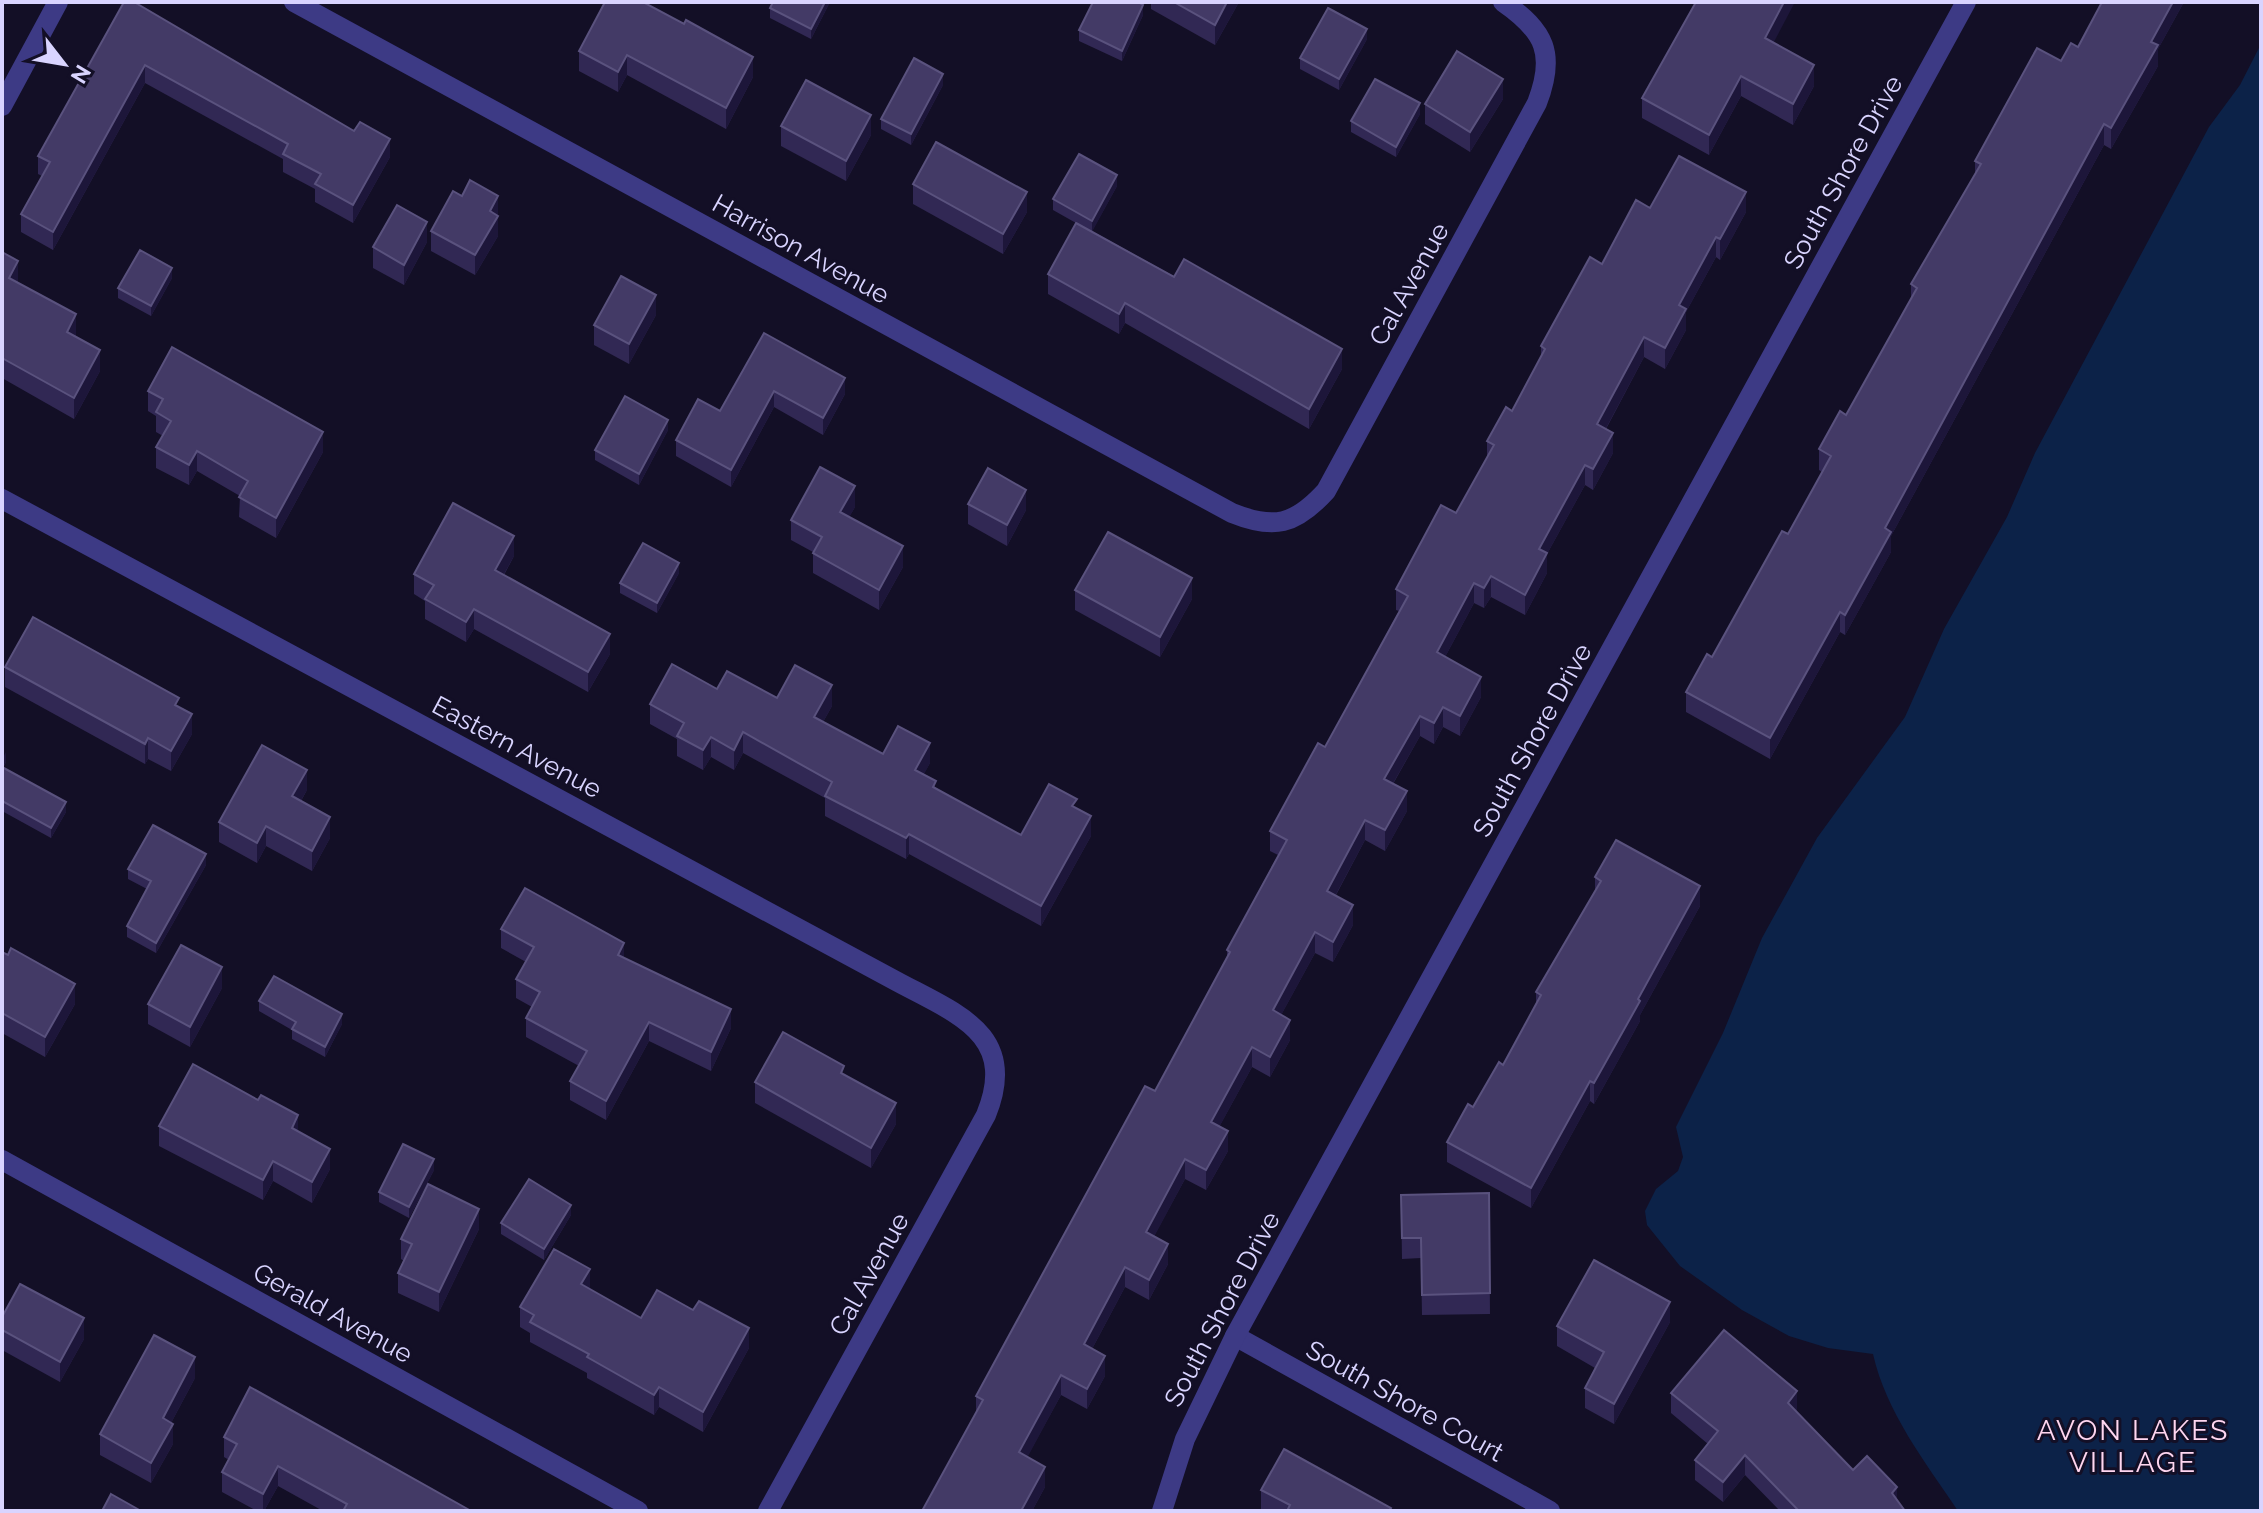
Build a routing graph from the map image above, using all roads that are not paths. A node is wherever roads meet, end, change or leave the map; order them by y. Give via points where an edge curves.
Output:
1 (58, 2) edge
2 (294, 2) edge
3 (1503, 2) edge
4 (1966, 2) edge
5 (2, 106) edge
6 (2, 499) edge
7 (1289, 521) joint
8 (995, 1055) joint
9 (2, 1160) edge
10 (1235, 1336) junction
11 (638, 1511) edge
12 (768, 1511) edge
13 (1162, 1511) edge
14 (1550, 1511) edge

1 - 5 street
2 - 7 street, Harrison Avenue via 1232,513 1269,524
3 - 7 street, Cal Avenue via 1533,26 1547,54 1547,78 1537,103 1326,491 1309,510
4 - 10 street, South Shore Drive
6 - 8 street, Eastern Avenue via 950,1010 985,1037
8 - 12 street, Cal Avenue via 997,1077 986,1115
9 - 11 street, Gerald Avenue
10 - 13 street, South Shore Drive via 1185,1439
10 - 14 street, South Shore Court

